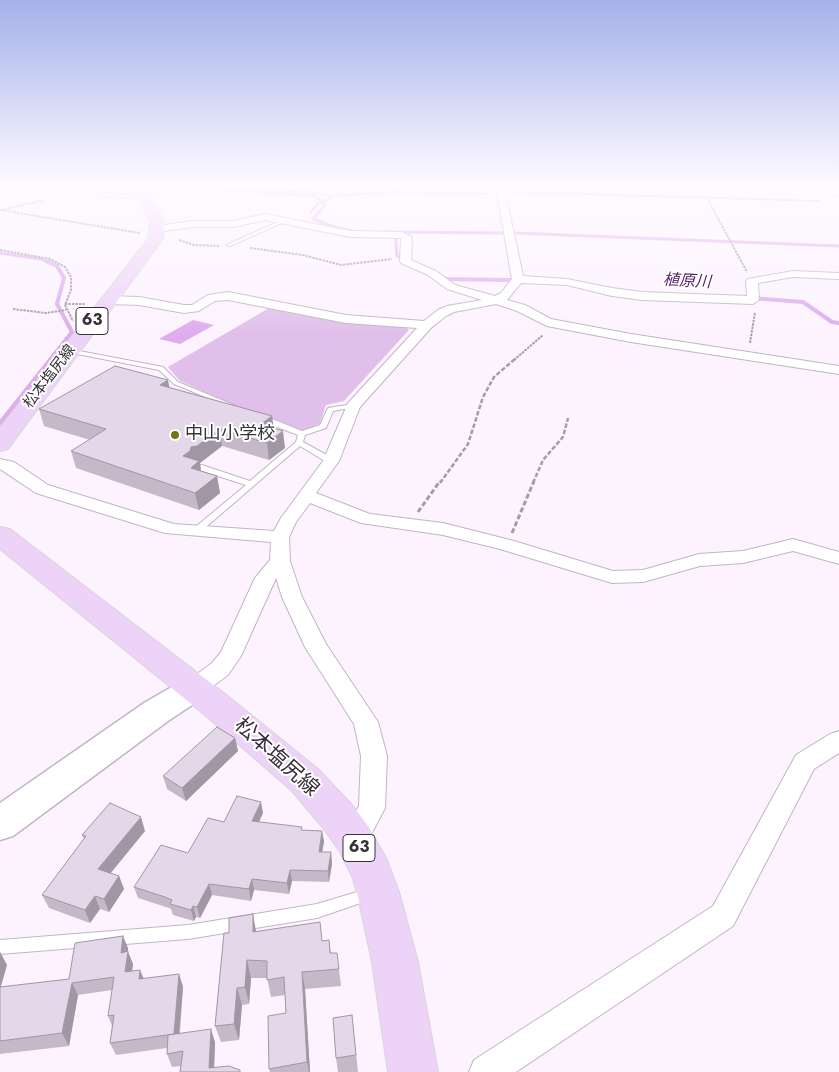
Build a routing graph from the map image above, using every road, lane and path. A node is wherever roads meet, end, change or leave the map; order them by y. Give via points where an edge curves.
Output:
1 (156, 234) edge
2 (160, 234) edge
3 (255, 234) edge
4 (351, 234) edge
5 (509, 234) edge
6 (727, 234) edge
7 (228, 246) junction
8 (0, 250) edge
9 (405, 259) junction
10 (839, 276) edge
11 (518, 279) junction
12 (752, 280) junction
13 (108, 300) junction
14 (754, 300) junction
15 (496, 301) junction
16 (13, 309) dead end
17 (66, 310) junction
18 (427, 325) junction
19 (556, 325) junction
20 (84, 332) junction
21 (69, 351) junction
22 (747, 356) junction
23 (839, 370) edge
24 (353, 406) junction
25 (239, 409) edge
26 (257, 416) edge
27 (568, 418) dead end
28 (302, 434) junction
29 (298, 443) junction
30 (0, 444) edge
31 (331, 461) junction
32 (0, 464) edge
33 (199, 467) edge
34 (252, 484) junction
35 (307, 496) junction
36 (409, 524) junction
37 (196, 531) junction
38 (0, 535) edge
39 (280, 537) junction
40 (507, 545) junction
41 (839, 558) edge
42 (280, 561) junction
43 (193, 689) junction
44 (839, 741) edge
45 (0, 824) edge
46 (354, 840) junction
47 (378, 892) junction
48 (0, 947) edge
49 (413, 1072) edge
50 (486, 1072) edge

1 - 13 main road, 松本塩尻線 / 63 via 148,251
2 - 7 path via 194,245
3 - 7 lane
4 - 9 street via 407,236
5 - 11 street
6 - 12 path
7 - 9 path via 284,251 341,265
8 - 17 path via 50,259 65,266 71,277
9 - 15 street via 451,287
10 - 12 street via 793,274
11 - 14 street via 567,282 642,296
11 - 15 street via 505,296
12 - 14 street
13 - 18 street via 139,301 184,309 195,308 212,298 228,296 346,319
13 - 20 main road, 松本塩尻線 / 63
14 - 22 path via 757,306
15 - 18 street via 442,313
15 - 19 street via 521,308
16 - 17 path via 46,313
17 - 20 path
18 - 24 street
19 - 22 street
19 - 36 path via 494,377 483,397 468,444
20 - 21 main road, 松本塩尻線 / 63
21 - 25 lane via 161,368 176,383
21 - 30 main road, 松本塩尻線 / 63
22 - 23 street
24 - 28 lane via 330,409 323,426
24 - 31 street
26 - 28 lane
27 - 40 path via 563,438 543,460
28 - 29 lane
29 - 31 lane
29 - 34 lane
31 - 35 street
32 - 37 street via 42,489 172,529
33 - 34 lane
34 - 37 lane
35 - 36 street via 368,519
35 - 39 street
36 - 40 street
37 - 39 street
38 - 43 main road, 松本塩尻線 / 63
39 - 42 street
40 - 41 street via 612,577 643,576 699,560 742,556 793,545
42 - 43 street via 265,578 230,656 220,669
42 - 46 street via 292,597 316,647 366,722 374,756 372,808
43 - 45 main road
43 - 46 main road, 松本塩尻線 / 63 via 305,780
44 - 50 street via 805,762 723,916
46 - 47 main road, 松本塩尻線 / 63 via 372,873
47 - 48 lane via 317,911 188,932
47 - 49 main road, 松本塩尻線 / 63 via 396,962

